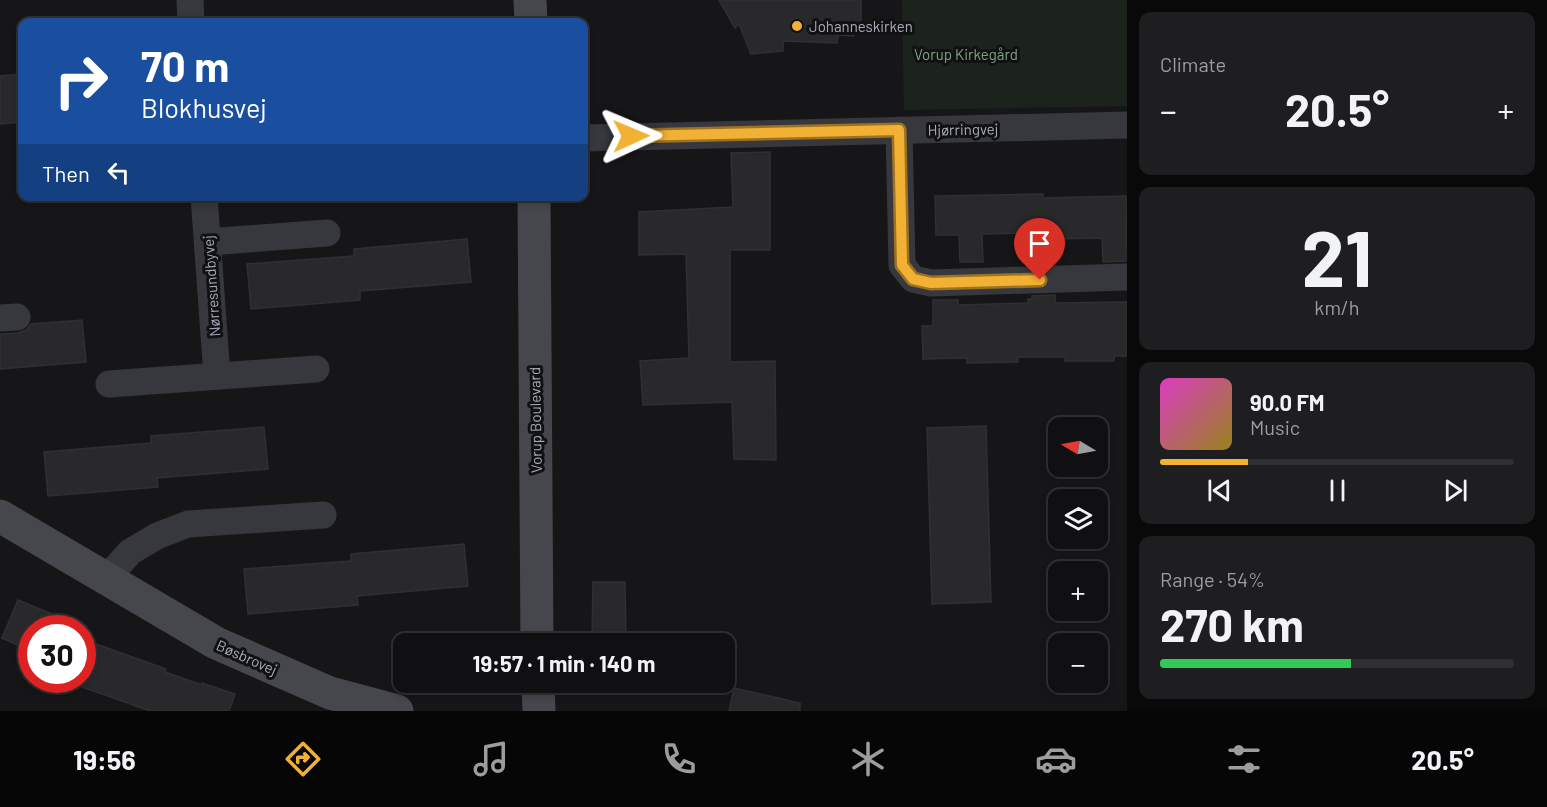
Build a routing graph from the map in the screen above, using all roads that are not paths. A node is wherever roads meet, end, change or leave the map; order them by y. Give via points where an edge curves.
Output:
1 (190, 0) edge
2 (530, 0) edge
3 (191, 18) edge
4 (531, 18) edge
5 (1127, 125) edge
6 (899, 130) junction
7 (588, 138) edge
8 (204, 201) edge
9 (534, 201) edge
10 (327, 233) dead end
11 (208, 242) junction
12 (1127, 277) edge
13 (316, 369) dead end
14 (217, 376) junction
15 (109, 384) dead end
16 (323, 515) dead end
17 (0, 516) edge
18 (106, 579) junction
19 (537, 633) edge
20 (538, 693) edge
21 (397, 711) edge
22 (539, 711) edge

1 - 3 street
2 - 4 street
5 - 6 street, Hjørringvej
6 - 7 street, Hjørringvej
6 - 12 street via 902,265 913,279 931,283
8 - 11 street, Nørresundbyvej
9 - 19 street, Vorup Boulevard
10 - 11 street
11 - 14 street, Nørresundbyvej
13 - 14 street
14 - 15 street
16 - 18 street via 188,524 130,552
17 - 18 street, Bøsbrovej
18 - 21 street, Bøsbrovej via 216,644 330,693
20 - 22 street

